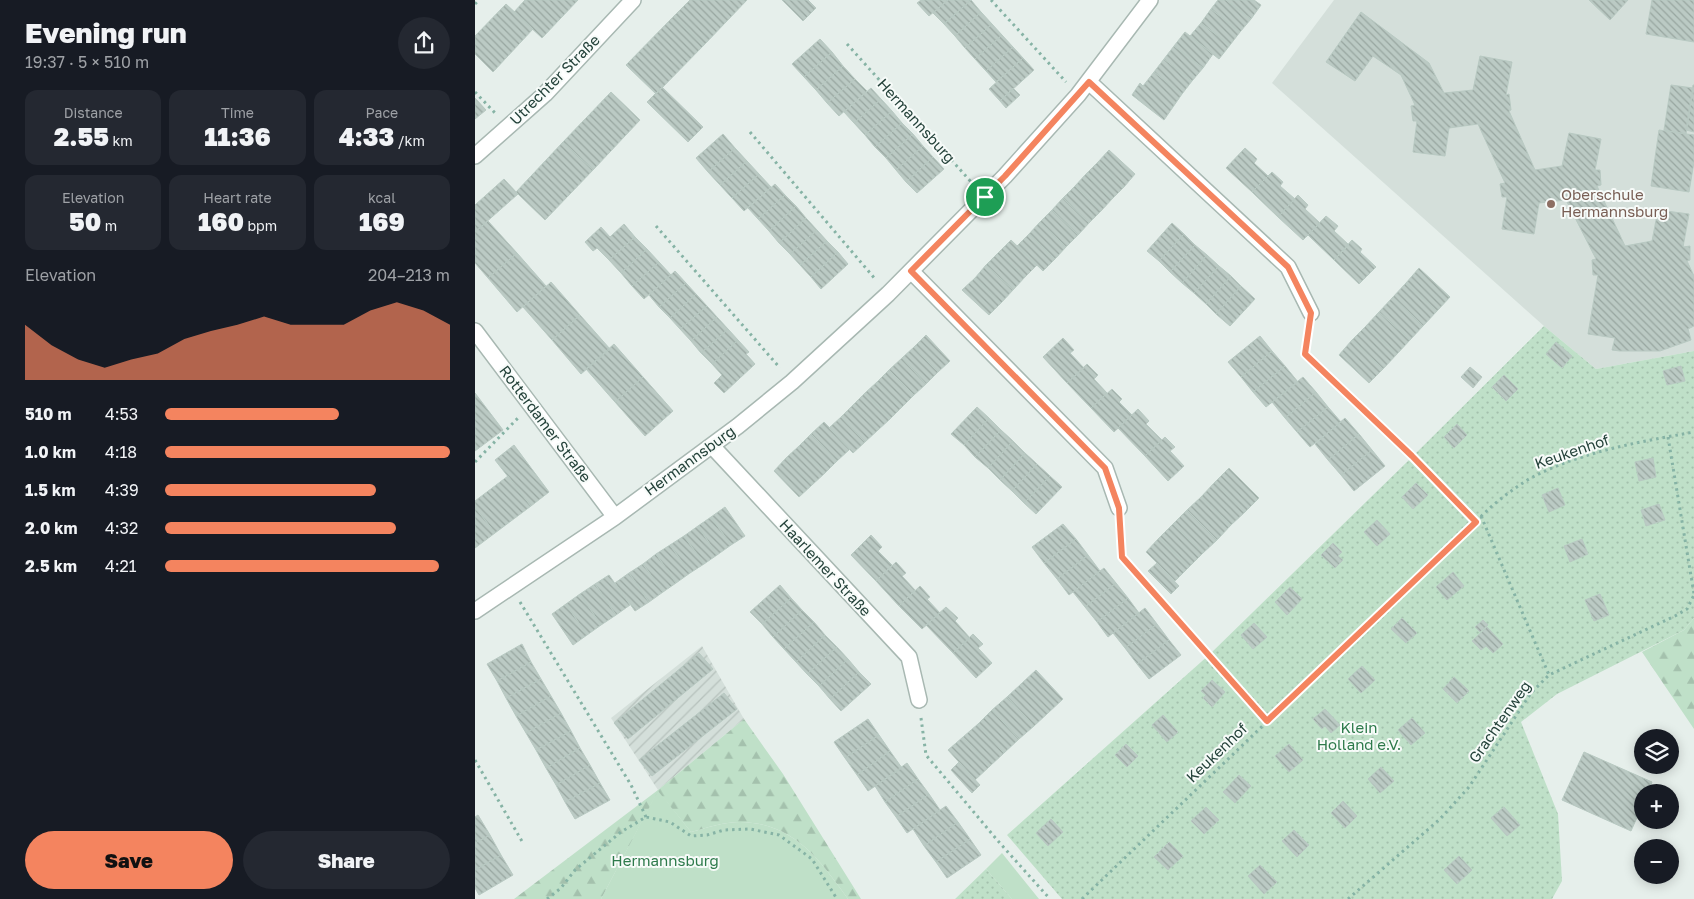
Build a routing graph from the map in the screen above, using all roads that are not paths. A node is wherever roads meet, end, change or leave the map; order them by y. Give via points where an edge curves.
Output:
1 (633, 0) edge
2 (1150, 0) edge
3 (1089, 82) junction
4 (475, 156) edge
5 (911, 271) junction
6 (1311, 313) road end
7 (475, 331) edge
8 (712, 446) junction
9 (1119, 508) road end
10 (615, 517) junction
11 (475, 611) edge
12 (919, 700) road end

1 - 4 street, Utrechter Straße via 545,94
2 - 3 street, Hermannsburg
3 - 5 street, Hermannsburg via 985,197
3 - 6 street via 1288,267
5 - 8 street, Hermannsburg via 792,382
5 - 9 street via 1105,468
7 - 10 street, Rotterdamer Straße
8 - 10 street, Hermannsburg
8 - 12 street, Haarlemer Straße via 909,657
10 - 11 street, Hermannsburg

